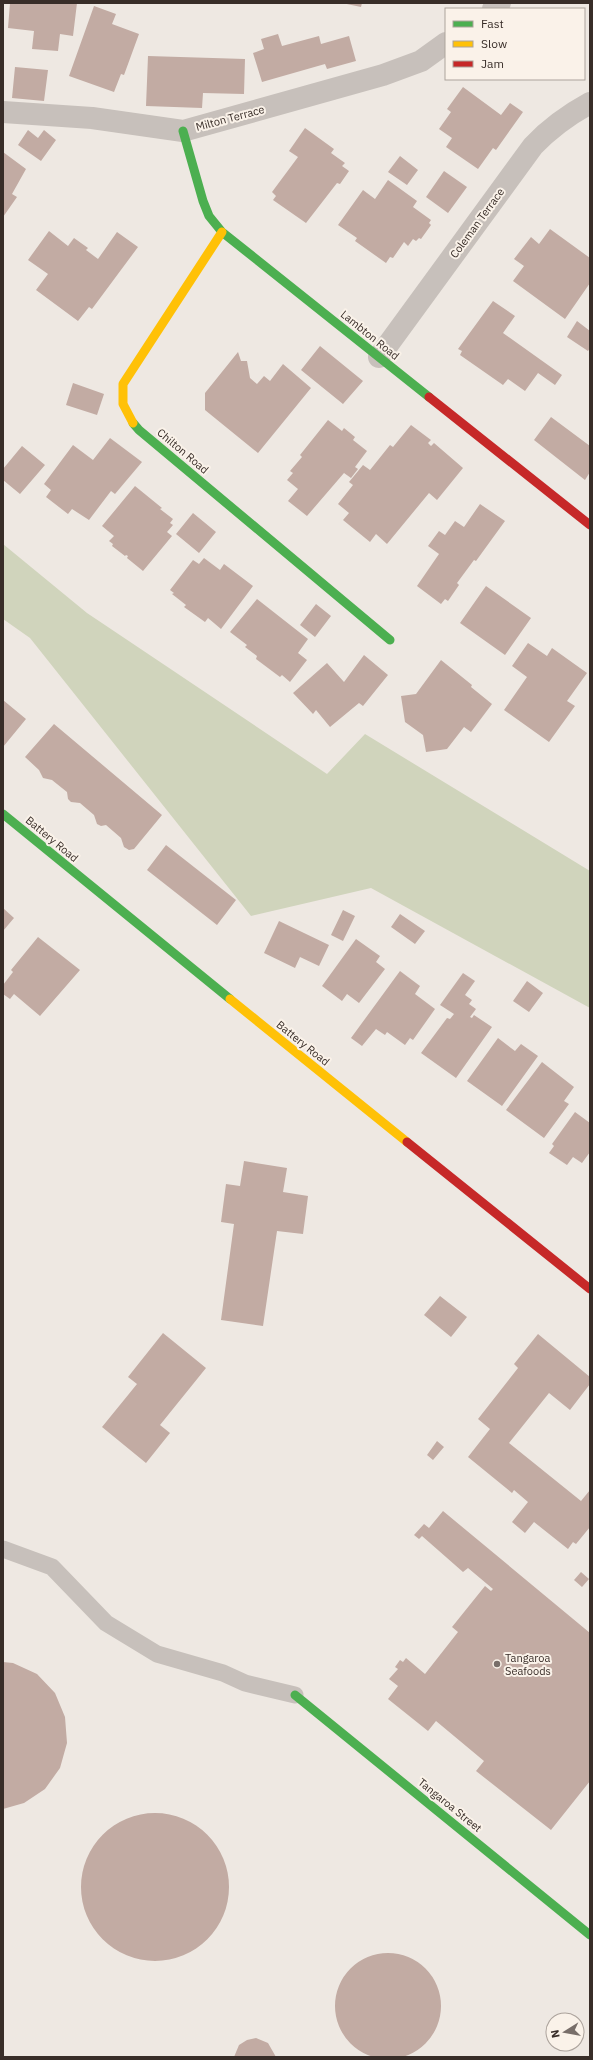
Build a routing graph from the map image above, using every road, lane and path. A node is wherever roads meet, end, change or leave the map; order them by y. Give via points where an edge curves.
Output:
1 (445, 44) edge
2 (590, 103) edge
3 (3, 112) edge
4 (183, 131) junction
5 (222, 232) junction
6 (379, 358) junction
7 (590, 525) edge
8 (390, 640) dead end
9 (3, 814) edge
10 (590, 1289) edge
11 (3, 1549) edge
12 (294, 1695) joint
13 (590, 1935) edge

1 - 4 street, Milton Terrace via 421,61 384,75
2 - 6 street, Coleman Terrace via 554,125 533,146
3 - 4 street, Milton Terrace via 92,118
4 - 5 street, Lambton Road via 202,201
5 - 6 street, Lambton Road
5 - 8 street, Chilton Road via 123,384 121,399 125,413 139,430
6 - 7 street, Lambton Road
9 - 10 street, Battery Road
11 - 12 lane via 52,1567 106,1623 157,1654 223,1672 245,1683
12 - 13 street, Tangaroa Street

